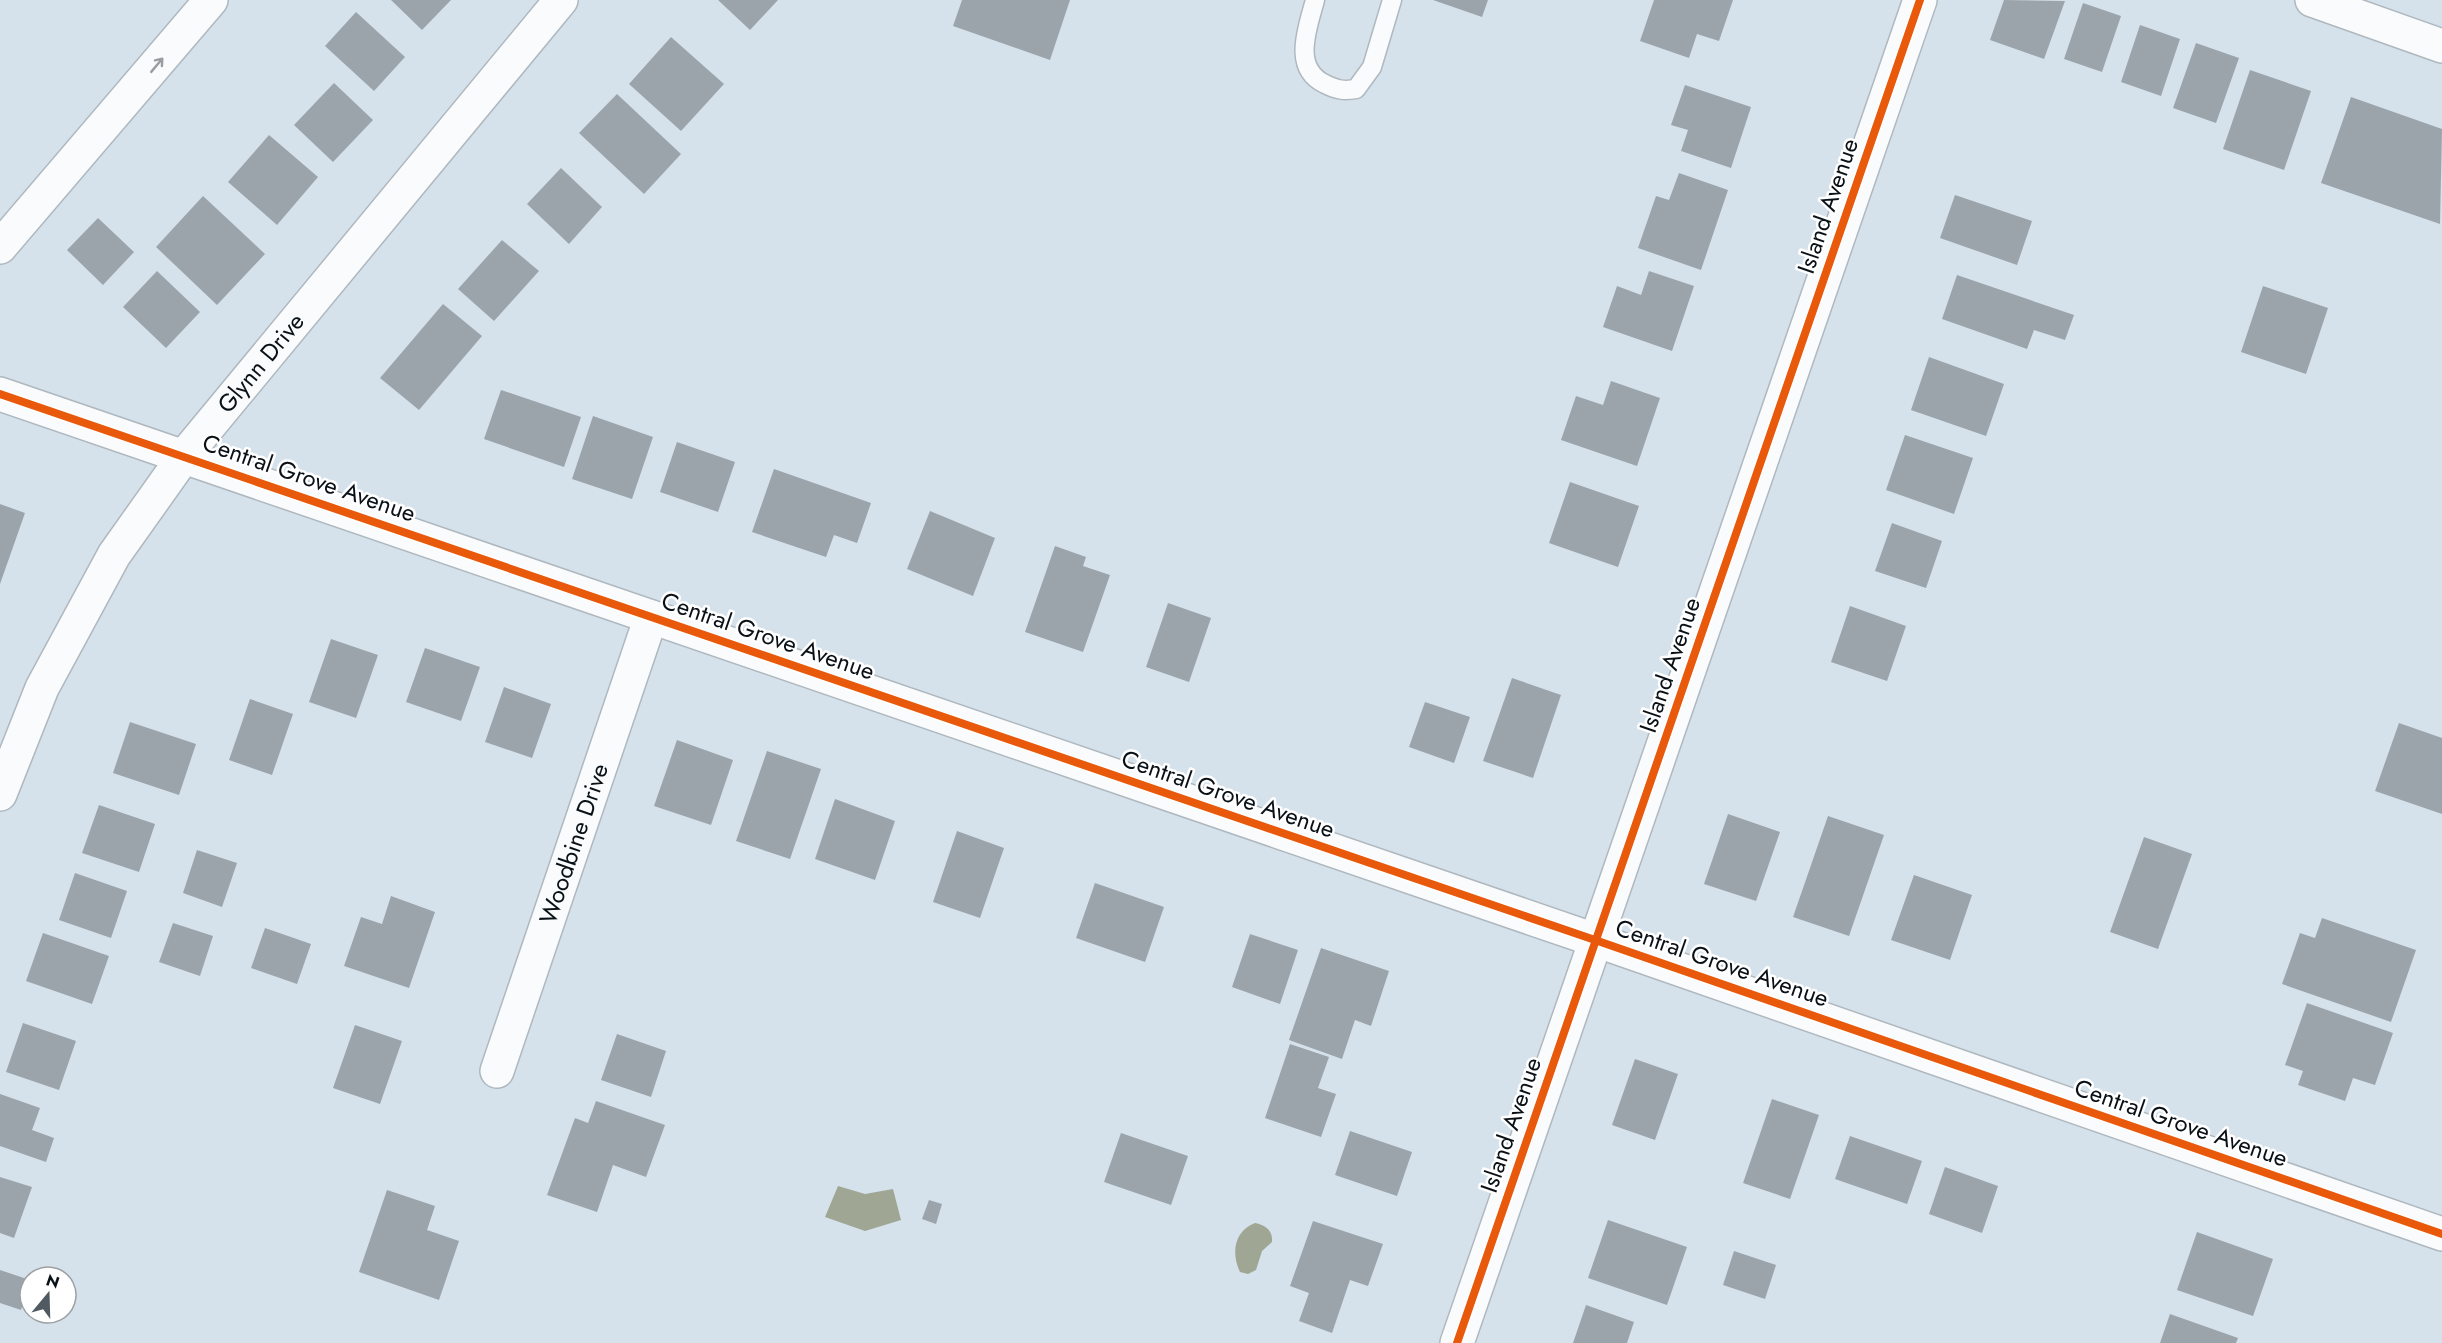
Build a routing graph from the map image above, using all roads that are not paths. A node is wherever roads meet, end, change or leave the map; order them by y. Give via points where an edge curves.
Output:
1 (211, 0) edge
2 (561, 0) edge
3 (1315, 0) edge
4 (1392, 0) edge
5 (1920, 0) edge
6 (2312, 0) edge
7 (2442, 46) edge
8 (0, 247) edge
9 (0, 394) edge
10 (185, 455) junction
11 (651, 617) junction
12 (0, 794) edge
13 (1595, 940) junction
14 (496, 1071) dead end
15 (2442, 1234) edge
16 (1457, 1343) edge

8 -> 1 street
2 - 10 street, Glynn Drive
3 - 4 lane via 1304,60 1322,83 1342,91 1356,89 1372,68
5 - 13 street, Island Avenue
6 - 7 street
9 - 10 street, Central Grove Avenue
10 - 11 street, Central Grove Avenue
10 - 12 street, Glynn Drive via 114,555 42,688
11 - 13 street, Central Grove Avenue
11 - 14 street, Woodbine Drive
13 - 15 street, Central Grove Avenue
13 - 16 street, Island Avenue

